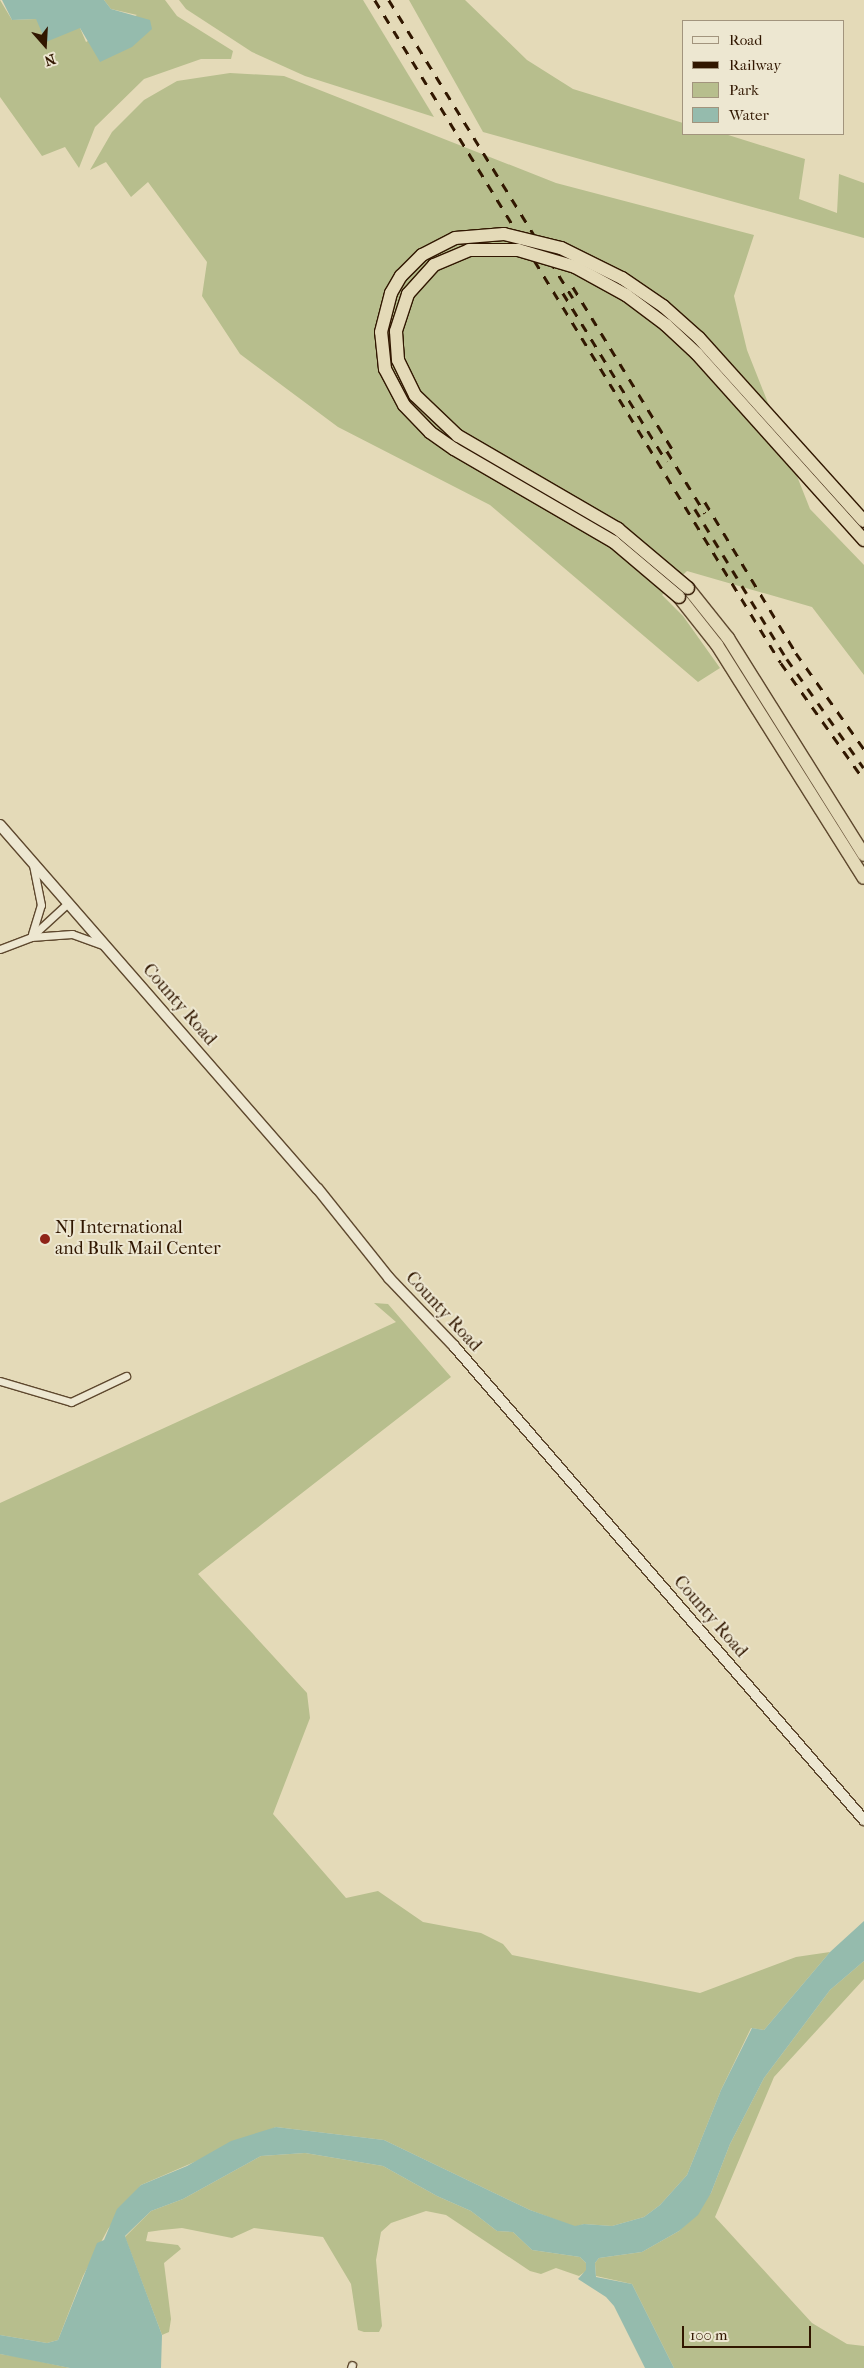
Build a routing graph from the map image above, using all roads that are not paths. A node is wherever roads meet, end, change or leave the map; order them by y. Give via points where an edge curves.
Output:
1 (864, 521) edge
2 (864, 540) edge
3 (684, 592) junction
4 (0, 825) edge
5 (864, 855) edge
6 (31, 860) junction
7 (864, 878) edge
8 (68, 903) junction
9 (31, 937) junction
10 (106, 947) junction
11 (0, 950) edge
12 (126, 1376) dead end
13 (0, 1381) edge
14 (864, 1820) edge

1 - 3 highway, bridge via 699,338 663,306 622,278 561,248 504,234 455,238 422,255 408,268 391,293 381,332 385,369 404,405 430,432 454,449 614,542
2 - 3 highway, bridge via 697,354 666,324 626,295 575,267 518,250 469,250 434,265 408,294 396,331 398,360 415,395 454,433 625,534
3 - 5 highway via 728,638
3 - 7 highway
4 - 6 main road, County Road
6 - 8 main road, County Road
6 - 9 street via 41,905
8 - 9 street
8 - 10 main road, County Road
9 - 10 street via 72,934
9 - 11 street
10 - 14 main road, County Road via 318,1188 390,1278 460,1353
12 - 13 street via 71,1402

